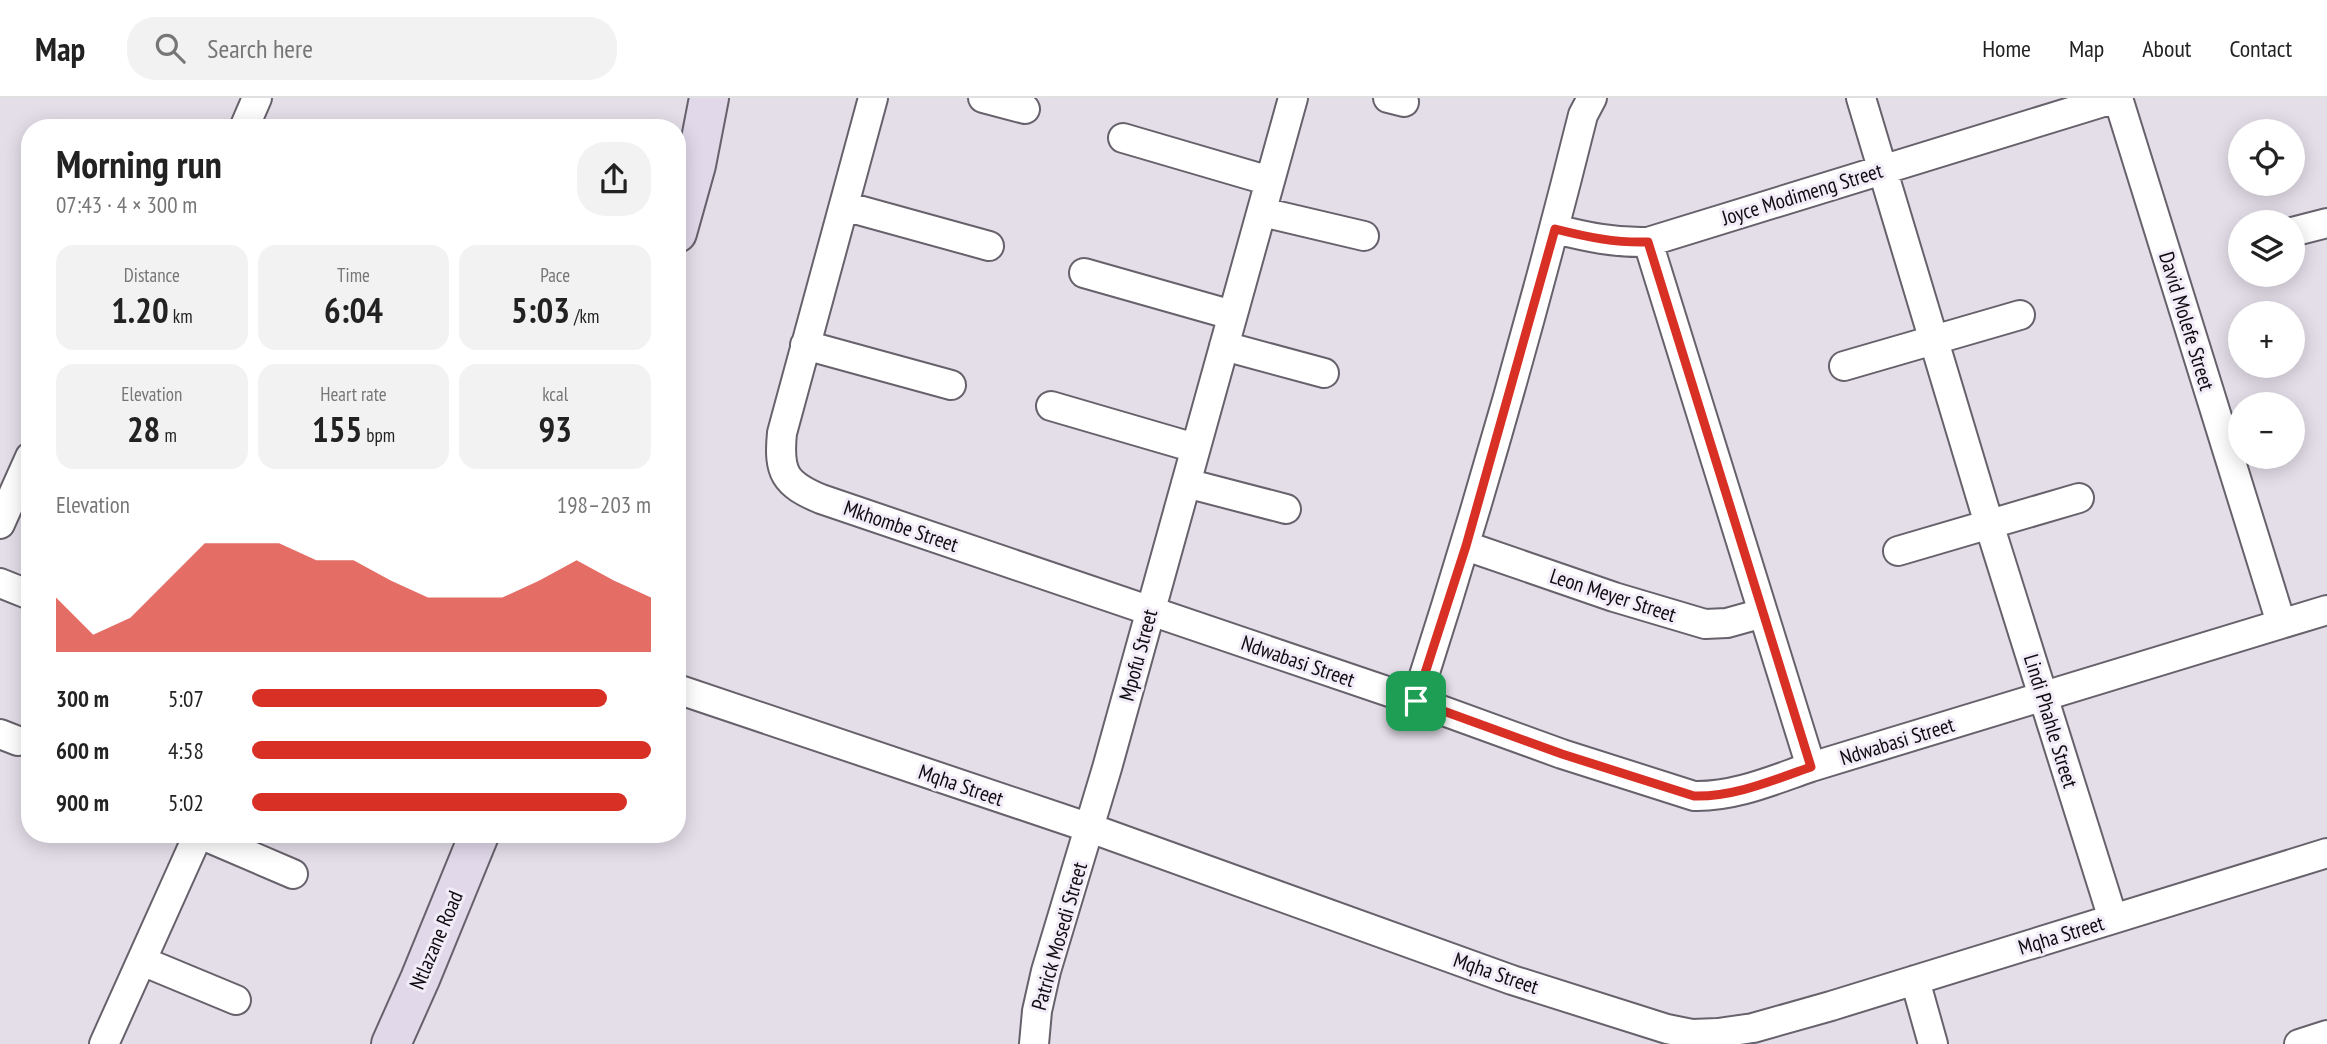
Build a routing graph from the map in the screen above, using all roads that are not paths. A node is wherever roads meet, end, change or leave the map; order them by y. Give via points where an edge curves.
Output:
1 (257, 98) edge
2 (709, 98) edge
3 (873, 98) edge
4 (983, 98) edge
5 (1293, 98) edge
6 (1592, 98) edge
7 (1861, 98) edge
8 (2117, 98) edge
9 (2044, 108) edge
10 (1025, 109) dead end
11 (248, 119) edge
12 (1123, 138) dead end
13 (1881, 169) junction
14 (1270, 181) junction
15 (686, 201) edge
16 (844, 206) junction
17 (1262, 212) junction
18 (2327, 223) edge
19 (1555, 229) junction
20 (2305, 229) edge
21 (1364, 236) dead end
22 (1648, 242) junction
23 (989, 246) dead end
24 (1084, 273) dead end
25 (1232, 315) junction
26 (2020, 315) dead end
27 (1933, 341) junction
28 (806, 345) junction
29 (1224, 346) junction
30 (1844, 366) dead end
31 (1324, 373) dead end
32 (951, 385) dead end
33 (1051, 406) dead end
34 (1195, 448) junction
35 (21, 477) edge
36 (1186, 483) junction
37 (2079, 498) dead end
38 (1286, 509) dead end
39 (0, 524) edge
40 (1989, 524) junction
41 (1466, 546) junction
42 (1898, 551) dead end
43 (0, 583) edge
44 (21, 591) edge
45 (2327, 610) edge
46 (1151, 611) junction
47 (1763, 613) junction
48 (2281, 623) junction
49 (686, 692) edge
50 (2044, 696) junction
51 (1416, 701) junction
52 (1811, 767) junction
53 (1090, 828) junction
54 (196, 843) edge
55 (219, 843) edge
56 (476, 843) edge
57 (2327, 853) edge
58 (293, 874) dead end
59 (2113, 919) junction
60 (142, 961) junction
61 (1915, 980) junction
62 (236, 1000) dead end
63 (2327, 1035) edge
64 (104, 1044) edge
65 (391, 1044) edge
66 (1034, 1044) edge
67 (1933, 1044) edge
68 (2299, 1044) edge

1 - 11 street
2 - 15 street
3 - 16 street, Mkhombe Street
4 - 10 street
5 - 14 street, Mpofu Street
6 - 19 street via 1583,115
7 - 13 street, Lindi Phahle Street
8 - 9 street, Joyce Modimeng Street
8 - 48 street, David Molefe Street
9 - 13 street, Joyce Modimeng Street
12 - 14 street
13 - 22 street, Joyce Modimeng Street
13 - 27 street, Lindi Phahle Street
14 - 17 street, Mpofu Street
16 - 23 street
16 - 28 street, Mkhombe Street
17 - 21 street
17 - 25 street, Mpofu Street
18 - 20 street
19 - 22 street, Joyce Modimeng Street via 1620,243
19 - 41 street
22 - 47 street
24 - 25 street
25 - 29 street, Mpofu Street
26 - 27 street
27 - 30 street
27 - 40 street, Lindi Phahle Street
28 - 32 street
28 - 46 street, Mkhombe Street via 780,453 789,481 801,491
29 - 31 street
29 - 34 street, Mpofu Street
33 - 34 street
34 - 36 street, Mpofu Street
35 - 39 street
36 - 38 street
36 - 46 street, Mpofu Street
37 - 40 street
40 - 42 street
40 - 50 street, Lindi Phahle Street
41 - 47 street, Leon Meyer Street via 1705,624
41 - 51 street
43 - 44 street
45 - 48 street, Ndwabasi Street
46 - 51 street, Ndwabasi Street
46 - 53 street, Mpofu Street
47 - 52 street
48 - 50 street, Ndwabasi Street
49 - 53 street, Mqha Street
50 - 52 street, Ndwabasi Street
50 - 59 street, Lindi Phahle Street
51 - 52 street, Ndwabasi Street via 1694,796 1753,788
53 - 61 street, Mqha Street via 1512,980 1692,1034 1753,1028
53 - 66 street, Patrick Mosedi Street via 1046,971
54 - 60 street
55 - 58 street
56 - 65 street, Ntlazane Road
57 - 59 street, Mqha Street
59 - 61 street, Mqha Street
60 - 62 street
60 - 64 street
61 - 67 street
63 - 68 street

